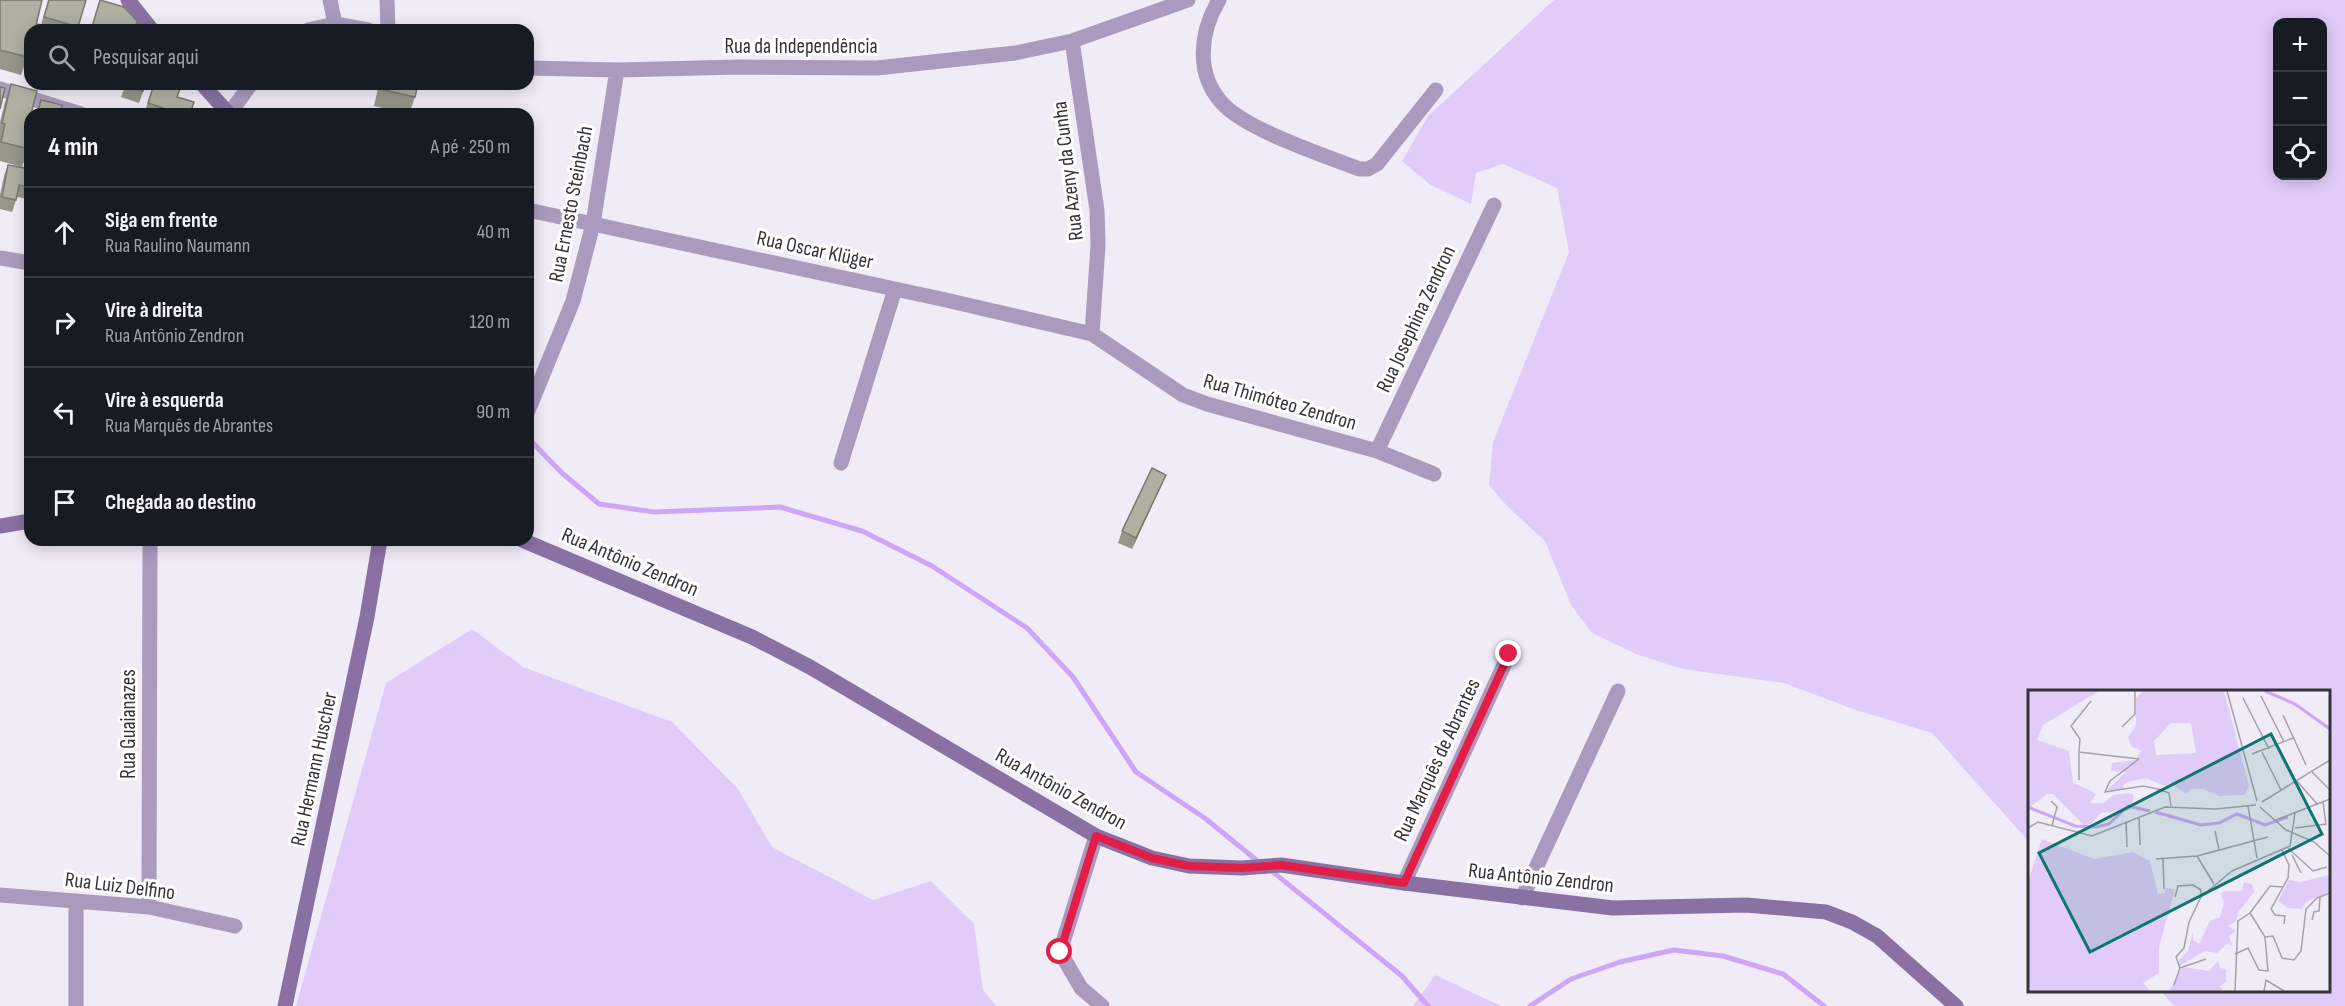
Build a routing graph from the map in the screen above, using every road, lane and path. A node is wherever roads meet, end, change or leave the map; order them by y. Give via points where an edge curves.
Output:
1 (128, 0) edge
2 (330, 0) edge
3 (387, 0) edge
4 (1188, 0) edge
5 (1219, 0) edge
6 (147, 24) edge
7 (335, 24) edge
8 (388, 24) edge
9 (1072, 41) junction
10 (534, 68) edge
11 (617, 70) junction
12 (0, 89) edge
13 (207, 90) edge
14 (247, 90) edge
15 (1436, 90) dead end
16 (62, 108) edge
17 (224, 108) edge
18 (233, 108) edge
19 (1494, 205) dead end
20 (534, 211) edge
21 (592, 224) junction
22 (0, 258) edge
23 (24, 262) edge
24 (895, 289) junction
25 (1092, 334) junction
26 (534, 396) edge
27 (1377, 452) junction
28 (841, 463) dead end
29 (1434, 474) dead end
30 (24, 522) edge
31 (0, 526) edge
32 (534, 545) edge
33 (150, 546) edge
34 (379, 546) edge
35 (1509, 654) dead end
36 (1618, 691) dead end
37 (1096, 836) junction
38 (1404, 883) junction
39 (0, 895) edge
40 (1522, 898) junction
41 (76, 901) junction
42 (149, 908) junction
43 (235, 926) dead end
44 (76, 1006) edge
45 (285, 1006) edge
46 (1102, 1006) edge
47 (1956, 1006) edge

1 - 6 street
2 - 7 street
3 - 8 street
4 - 9 street, Rua da Independência
5 - 15 street via 1209,16 1202,49 1207,81 1222,103 1245,122 1299,145 1368,169 1377,164
9 - 11 street, Rua da Independência via 1015,53 877,68
9 - 25 street, Rua Azeny da Cunha via 1097,210
10 - 11 street, Rua da Independência
11 - 21 street, Rua Ernesto Steinbach
12 - 16 street
13 - 17 street
14 - 18 street
19 - 27 street, Rua Josephina Zendron
20 - 21 street, Rua Oscar Klüger
21 - 24 street, Rua Oscar Klüger
21 - 26 street, Rua Ernesto Steinbach via 573,301
22 - 23 street
24 - 25 street, Rua Oscar Klüger
24 - 28 street
25 - 27 street, Rua Thimóteo Zendron via 1183,395
27 - 29 street, Rua Thimóteo Zendron
30 - 31 street
32 - 37 street, Rua Antônio Zendron via 659,596 810,667
33 - 42 street, Rua Guaianazes
34 - 45 street, Rua Hermann Huscher via 368,617
35 - 38 street, Rua Marquês de Abrantes
36 - 40 street
37 - 38 street, Rua Antônio Zendron via 1152,858 1189,866 1266,865
37 - 46 street via 1060,952 1081,988
38 - 40 street, Rua Antônio Zendron
39 - 41 street, Rua Luiz Delfino
40 - 47 street, Rua Antônio Zendron via 1613,908 1746,905 1826,912 1877,936
41 - 42 street, Rua Luiz Delfino
41 - 44 street
42 - 43 street, Rua Luiz Delfino

